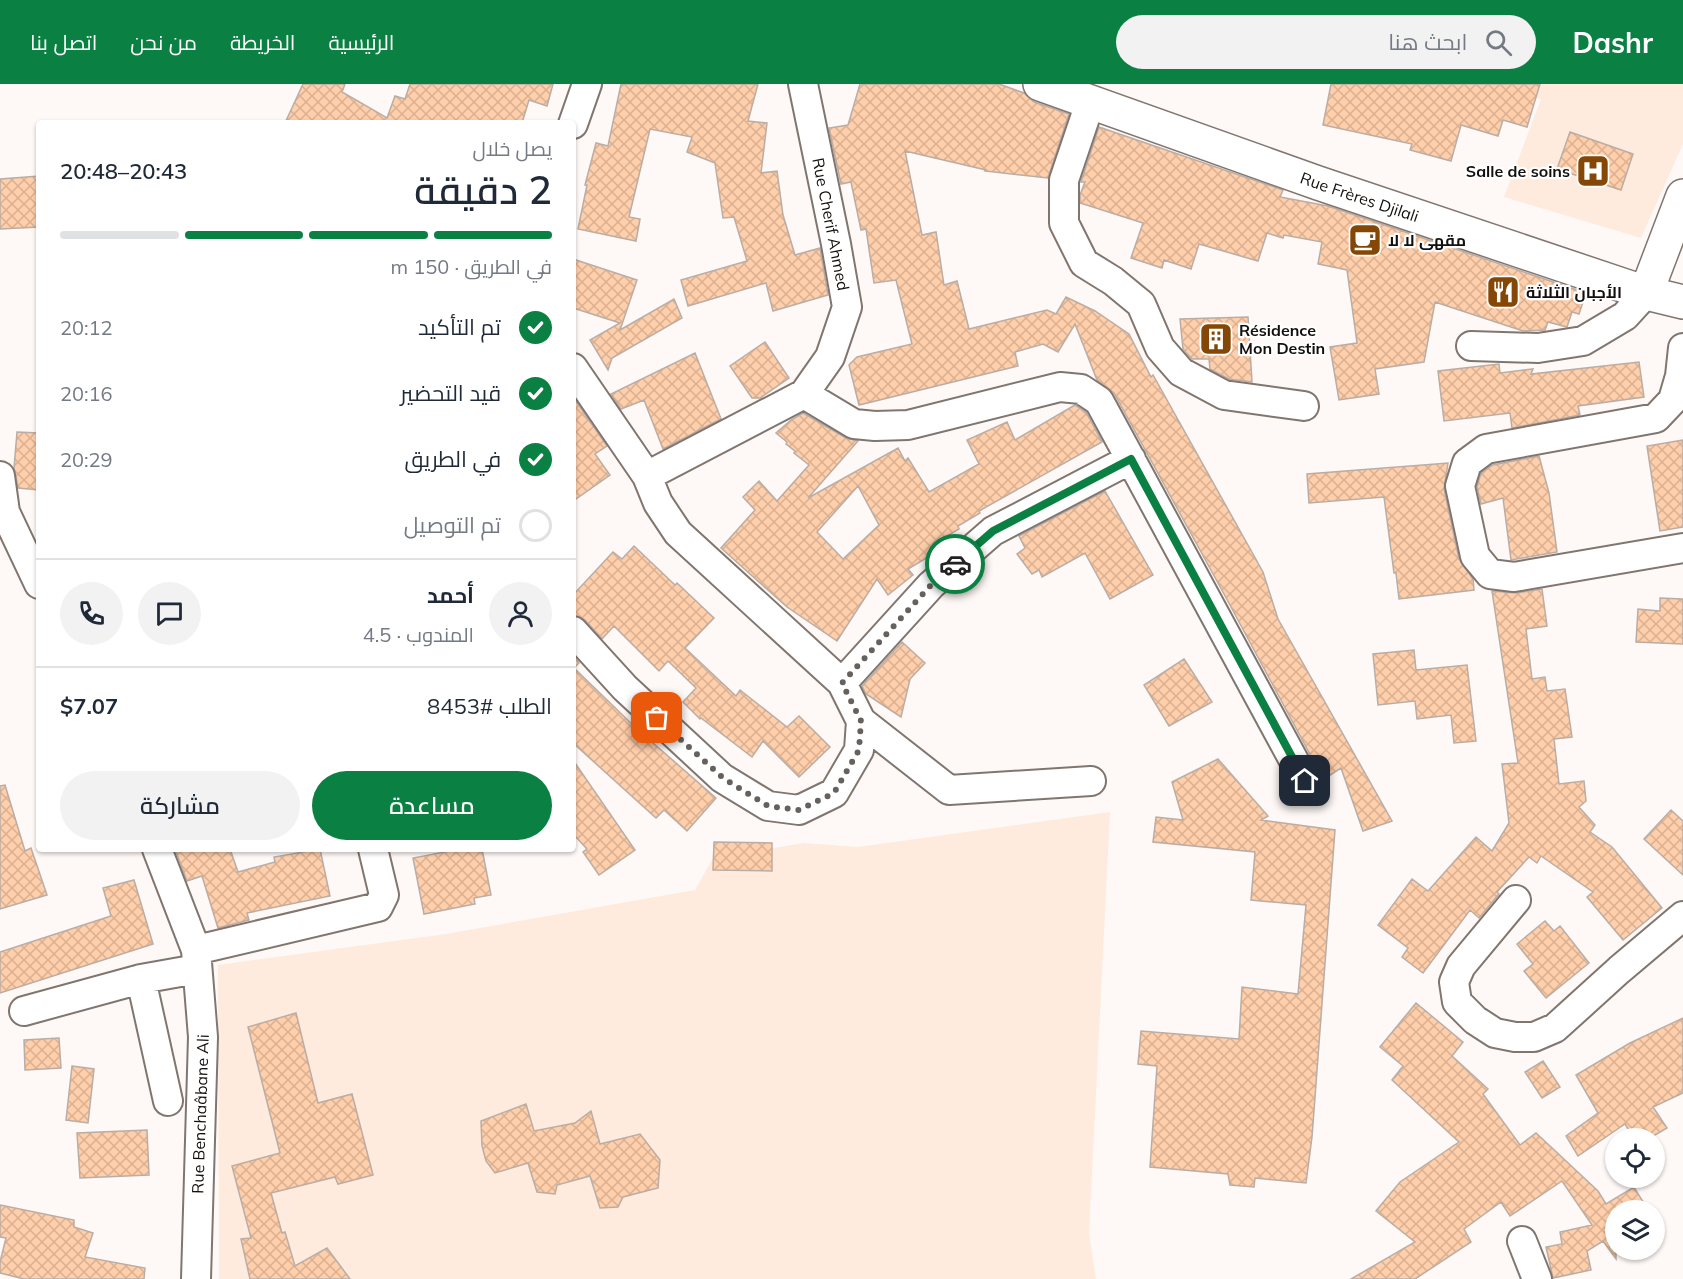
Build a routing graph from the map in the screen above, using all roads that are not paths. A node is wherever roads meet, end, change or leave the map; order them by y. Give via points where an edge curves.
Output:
1 (587, 84) edge
2 (803, 84) edge
3 (1040, 84) edge
4 (1090, 103) junction
5 (574, 120) edge
6 (1683, 195) edge
7 (1646, 293) junction
8 (1683, 302) edge
9 (1471, 346) dead end
10 (1683, 348) edge
11 (576, 372) edge
12 (804, 394) junction
13 (1304, 406) dead end
14 (1131, 459) junction
15 (0, 476) edge
16 (647, 476) junction
17 (1683, 548) edge
18 (36, 578) edge
19 (576, 634) edge
20 (842, 683) junction
21 (861, 721) junction
22 (1090, 780) dead end
23 (1305, 781) dead end
24 (158, 852) edge
25 (374, 852) edge
26 (1516, 900) dead end
27 (1683, 916) edge
28 (197, 959) junction
29 (141, 979) junction
30 (24, 1011) dead end
31 (168, 1101) dead end
32 (1522, 1240) dead end
33 (196, 1279) edge
34 (1537, 1279) edge

1 - 5 street
2 - 12 street, Rue Cherif Ahmed via 847,307 830,357
3 - 4 main road, Rue Frères Djilali
4 - 7 main road, Rue Frères Djilali
4 - 13 street via 1064,180 1064,223 1083,263 1141,304 1160,348 1181,372 1224,395
6 - 7 main road
7 - 8 main road, Rue Frères Djilali
7 - 9 street via 1625,316 1583,341 1538,348
10 - 17 street via 1673,400 1656,418 1486,449 1467,463 1460,486 1475,556 1490,574 1514,577
11 - 16 street
12 - 14 street via 854,423 908,426 1060,387 1081,389 1099,401
12 - 16 street, Rue Cherif Ahmed
14 - 20 street via 993,531 931,585
14 - 23 street
15 - 18 street via 5,512
16 - 20 street via 658,503 678,533
19 - 21 street via 625,688 723,778 768,806 799,810 834,793 859,750
20 - 21 street
21 - 22 street via 949,790
24 - 28 street, Rue Benchaâbane Ali
25 - 28 street via 384,895 378,907
26 - 27 street via 1461,966 1454,982 1457,1002 1474,1020 1495,1034 1515,1037 1534,1037 1555,1028
28 - 29 street
28 - 33 street, Rue Benchaâbane Ali via 203,1037
29 - 30 street
29 - 31 street
32 - 34 street

